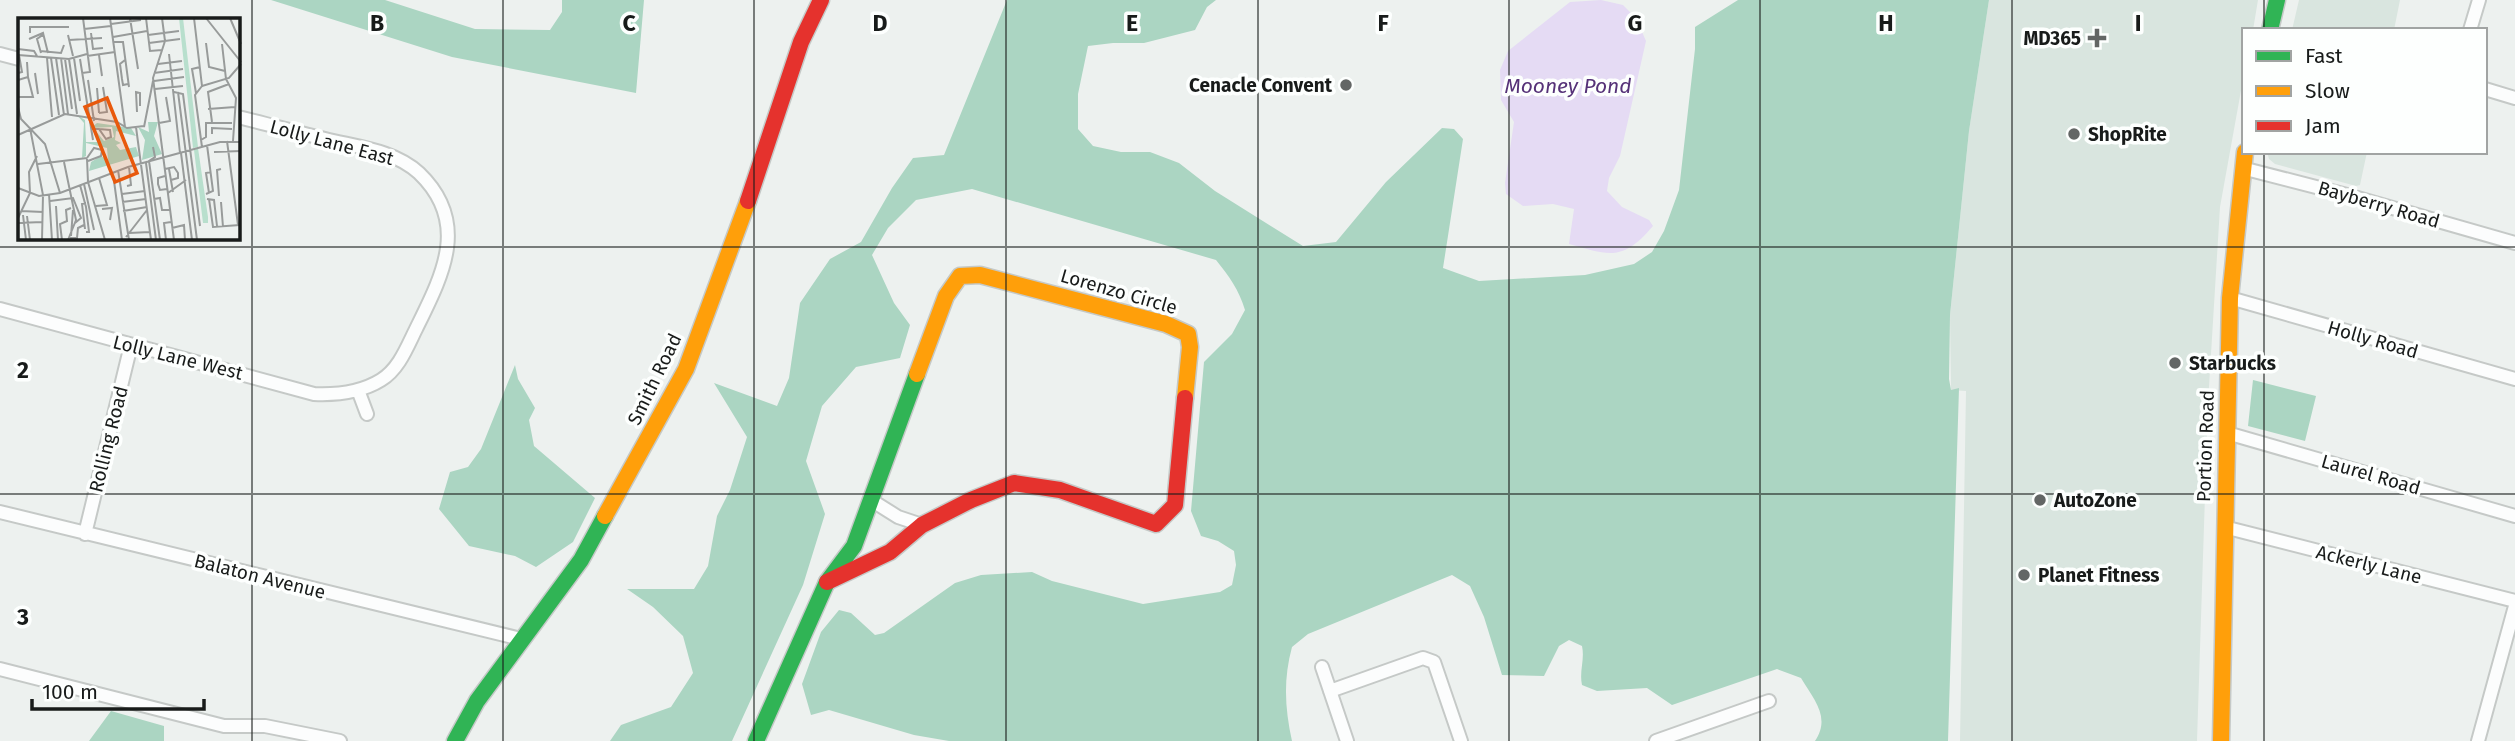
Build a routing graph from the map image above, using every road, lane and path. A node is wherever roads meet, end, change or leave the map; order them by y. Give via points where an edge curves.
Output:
1 (821, 0) edge
2 (2277, 0) edge
3 (2479, 0) edge
4 (2270, 28) edge
5 (2471, 28) edge
6 (0, 54) edge
7 (18, 59) edge
8 (2487, 90) edge
9 (2515, 97) edge
10 (240, 117) edge
11 (2243, 160) edge
12 (2515, 243) edge
13 (2230, 298) junction
14 (0, 309) edge
15 (131, 345) junction
16 (2515, 379) edge
17 (358, 390) junction
18 (367, 414) dead end
19 (2227, 433) junction
20 (871, 500) junction
21 (0, 512) edge
22 (2515, 516) edge
23 (922, 525) junction
24 (2224, 527) junction
25 (85, 534) junction
26 (827, 582) junction
27 (2515, 603) edge
28 (521, 639) junction
29 (1322, 667) dead end
30 (0, 669) edge
31 (1330, 691) junction
32 (1769, 701) dead end
33 (340, 741) edge
34 (455, 741) edge
35 (757, 741) edge
36 (1347, 741) edge
37 (1461, 741) edge
38 (1657, 741) edge
39 (2221, 741) edge
40 (2478, 741) edge

1 - 28 street, Smith Road via 801,42 686,369 581,560
2 - 4 street
3 - 5 street
6 - 7 street
8 - 9 street
10 - 17 street, Lolly Lane East via 403,161 421,176 446,217 442,275 404,354 380,381
11 - 12 street, Bayberry Road
11 - 13 street, Portion Road
13 - 16 street, Holly Road
13 - 19 street, Portion Road
14 - 15 street, Lolly Lane West
15 - 17 street, Lolly Lane West via 314,394
15 - 25 street, Rolling Road
17 - 18 street
19 - 22 street, Laurel Road
19 - 24 street, Portion Road
20 - 23 street
20 - 23 street, Lorenzo Circle via 946,296 960,276 981,275 1166,324 1188,334 1175,505 1156,524 1060,490 1014,483
20 - 26 street, Lorenzo Circle via 854,546
21 - 25 street, Balaton Avenue
23 - 26 street, Lorenzo Circle via 890,552
24 - 27 street, Ackerly Lane
24 - 39 street, Portion Road
25 - 28 street, Balaton Avenue
26 - 35 street, Lorenzo Circle
27 - 40 street
28 - 34 street, Smith Road
29 - 31 street
30 - 33 street via 223,726 265,726
31 - 36 street
31 - 37 street via 1423,658 1434,662
32 - 38 street

